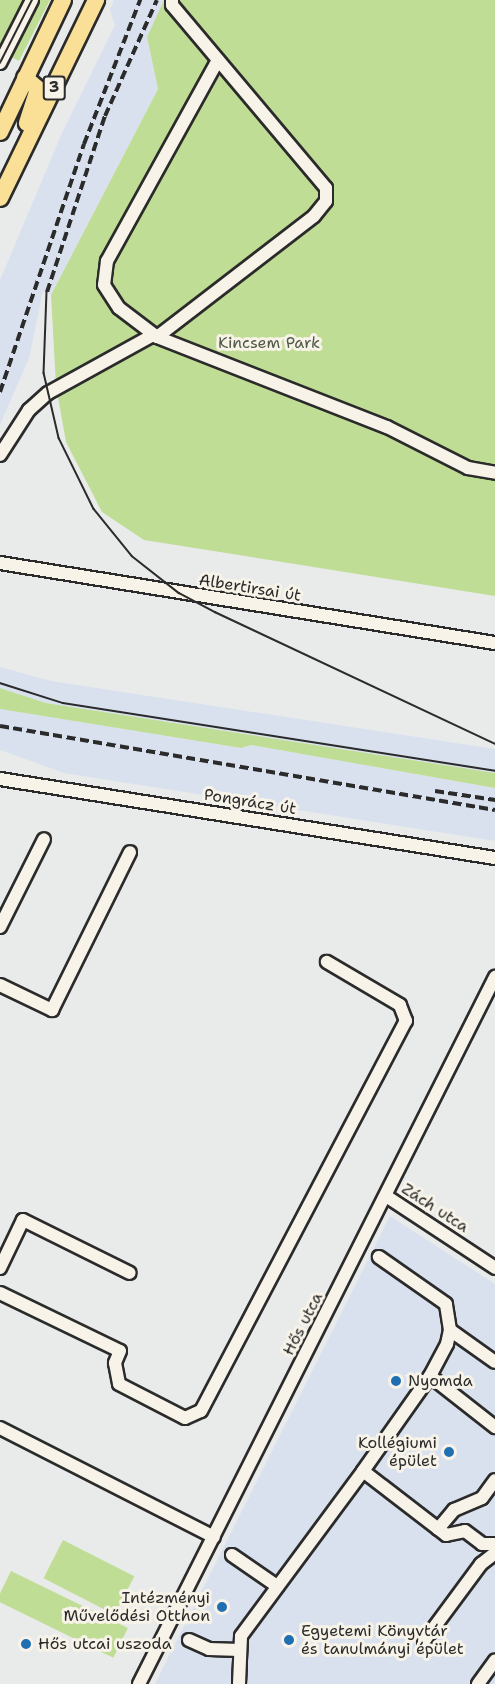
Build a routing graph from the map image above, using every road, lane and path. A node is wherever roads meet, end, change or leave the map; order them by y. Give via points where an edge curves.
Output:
1 (32, 0) edge
2 (63, 0) edge
3 (96, 0) edge
4 (172, 0) edge
5 (218, 60) junction
6 (0, 63) edge
7 (25, 78) junction
8 (0, 132) edge
9 (11, 176) junction
10 (0, 198) edge
11 (155, 336) junction
12 (0, 455) edge
13 (495, 473) edge
14 (0, 563) edge
15 (495, 643) edge
16 (0, 779) edge
17 (44, 839) dead end
18 (130, 852) dead end
19 (495, 858) edge
20 (0, 927) edge
21 (327, 962) dead end
22 (495, 977) edge
23 (0, 986) edge
24 (386, 1196) junction
25 (379, 1257) dead end
26 (0, 1268) edge
27 (495, 1268) edge
28 (130, 1273) dead end
29 (0, 1293) edge
30 (450, 1330) junction
31 (495, 1362) edge
32 (430, 1376) junction
33 (495, 1427) edge
34 (0, 1428) edge
35 (363, 1471) junction
36 (495, 1480) edge
37 (438, 1529) junction
38 (214, 1536) junction
39 (495, 1544) edge
40 (495, 1553) edge
41 (232, 1555) dead end
42 (277, 1586) junction
43 (189, 1640) dead end
44 (424, 1641) dead end
45 (240, 1650) junction
46 (495, 1661) edge
47 (139, 1684) edge
48 (239, 1684) edge
49 (478, 1684) edge

1 - 6 street
2 - 7 main road, 3
3 - 9 main road, 3
4 - 5 street
5 - 11 street via 107,261 105,285 119,308
5 - 11 street via 326,188 326,201 314,216
7 - 8 main road, 3
7 - 9 main road via 38,89
9 - 10 main road, 3
11 - 12 street via 48,393 29,410
11 - 13 street via 387,427 468,468
14 - 15 street, Albertirsai út
16 - 19 street, Pongrácz út
17 - 20 street
18 - 23 street via 52,1010
21 - 29 street via 400,1005 406,1021 201,1411 185,1418 119,1384 116,1363 120,1351
22 - 24 street, Hős utca
24 - 27 street, Zách utca
24 - 38 street, Hős utca
25 - 30 street via 446,1304
26 - 28 street via 23,1220
30 - 31 street
30 - 32 street
32 - 33 street
32 - 35 street
34 - 38 street
35 - 37 street
35 - 42 street
36 - 37 street via 482,1498 454,1510
37 - 39 street via 446,1535 465,1531 482,1544
38 - 47 street, Hős utca
40 - 44 street via 481,1563
41 - 42 street
42 - 45 street via 241,1636
43 - 45 street via 209,1649
45 - 48 street
46 - 49 street

